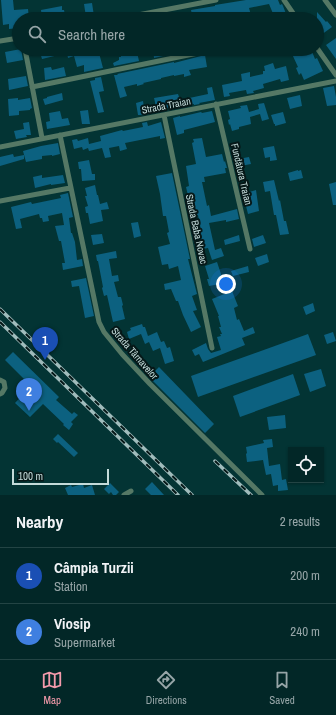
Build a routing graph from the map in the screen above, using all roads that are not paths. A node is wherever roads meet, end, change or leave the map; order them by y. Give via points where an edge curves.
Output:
1 (216, 0) edge
2 (284, 0) edge
3 (325, 0) edge
4 (153, 12) edge
5 (292, 12) edge
6 (336, 15) edge
7 (12, 39) edge
8 (0, 41) edge
9 (26, 56) edge
10 (183, 56) edge
11 (323, 56) edge
12 (336, 75) edge
13 (336, 81) edge
14 (32, 87) junction
15 (216, 104) junction
16 (164, 114) junction
17 (60, 135) junction
18 (42, 138) junction
19 (0, 146) edge
20 (70, 188) junction
21 (0, 201) edge
22 (250, 248) dead end
23 (212, 348) dead end
24 (0, 380) edge
25 (0, 394) edge
26 (131, 491) dead end
27 (124, 495) edge
28 (262, 495) edge

1 - 4 street
2 - 5 street
3 - 6 street
7 - 8 street
9 - 14 street
10 - 14 street
11 - 12 street
13 - 15 street, Strada Traian
14 - 18 street
15 - 16 street, Strada Traian
15 - 22 street, Fundătura Traian
16 - 17 street, Strada Traian
16 - 23 street, Strada Baba Novac
17 - 18 street, Strada Traian
17 - 20 street, Strada Târnavelor
18 - 19 street, Strada Traian
20 - 21 street
20 - 28 street, Strada Târnavelor via 99,322 104,332 150,384
24 - 25 street via 4,382 5,388
26 - 27 street

